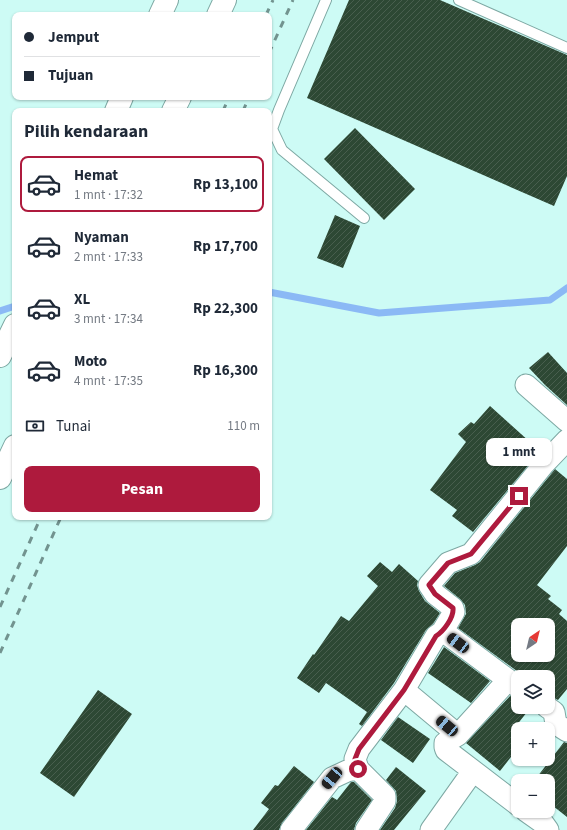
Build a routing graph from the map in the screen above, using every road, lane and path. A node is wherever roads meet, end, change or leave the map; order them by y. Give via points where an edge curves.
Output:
1 (167, 0) edge
2 (225, 0) edge
3 (326, 0) edge
4 (459, 0) edge
5 (161, 12) edge
6 (219, 12) edge
7 (567, 48) edge
8 (364, 218) dead end
9 (12, 331) edge
10 (0, 356) edge
11 (526, 386) dead end
12 (567, 421) edge
13 (567, 440) edge
14 (12, 452) edge
15 (0, 478) edge
16 (442, 632) junction
17 (511, 682) edge
18 (511, 686) edge
19 (404, 690) junction
20 (554, 714) edge
21 (567, 731) edge
22 (458, 735) junction
23 (358, 769) junction
24 (473, 771) junction
25 (511, 800) edge
26 (535, 818) edge
27 (291, 830) edge
28 (366, 830) edge
29 (430, 830) edge
30 (548, 830) edge

1 - 5 highway
2 - 6 highway
3 - 8 lane via 272,129 282,150
4 - 7 lane
9 - 10 highway
11 - 12 street
13 - 16 street via 544,464 471,554 448,563 429,585 435,594 453,608 454,612
14 - 15 highway
16 - 17 street
16 - 19 street via 436,636
18 - 22 street
19 - 22 street
19 - 23 street via 359,749 355,759
20 - 21 street via 556,724
22 - 24 street via 445,743 446,750
23 - 27 street via 346,771 332,778
23 - 28 street via 385,796 383,805
24 - 25 street
24 - 29 street
26 - 30 street

